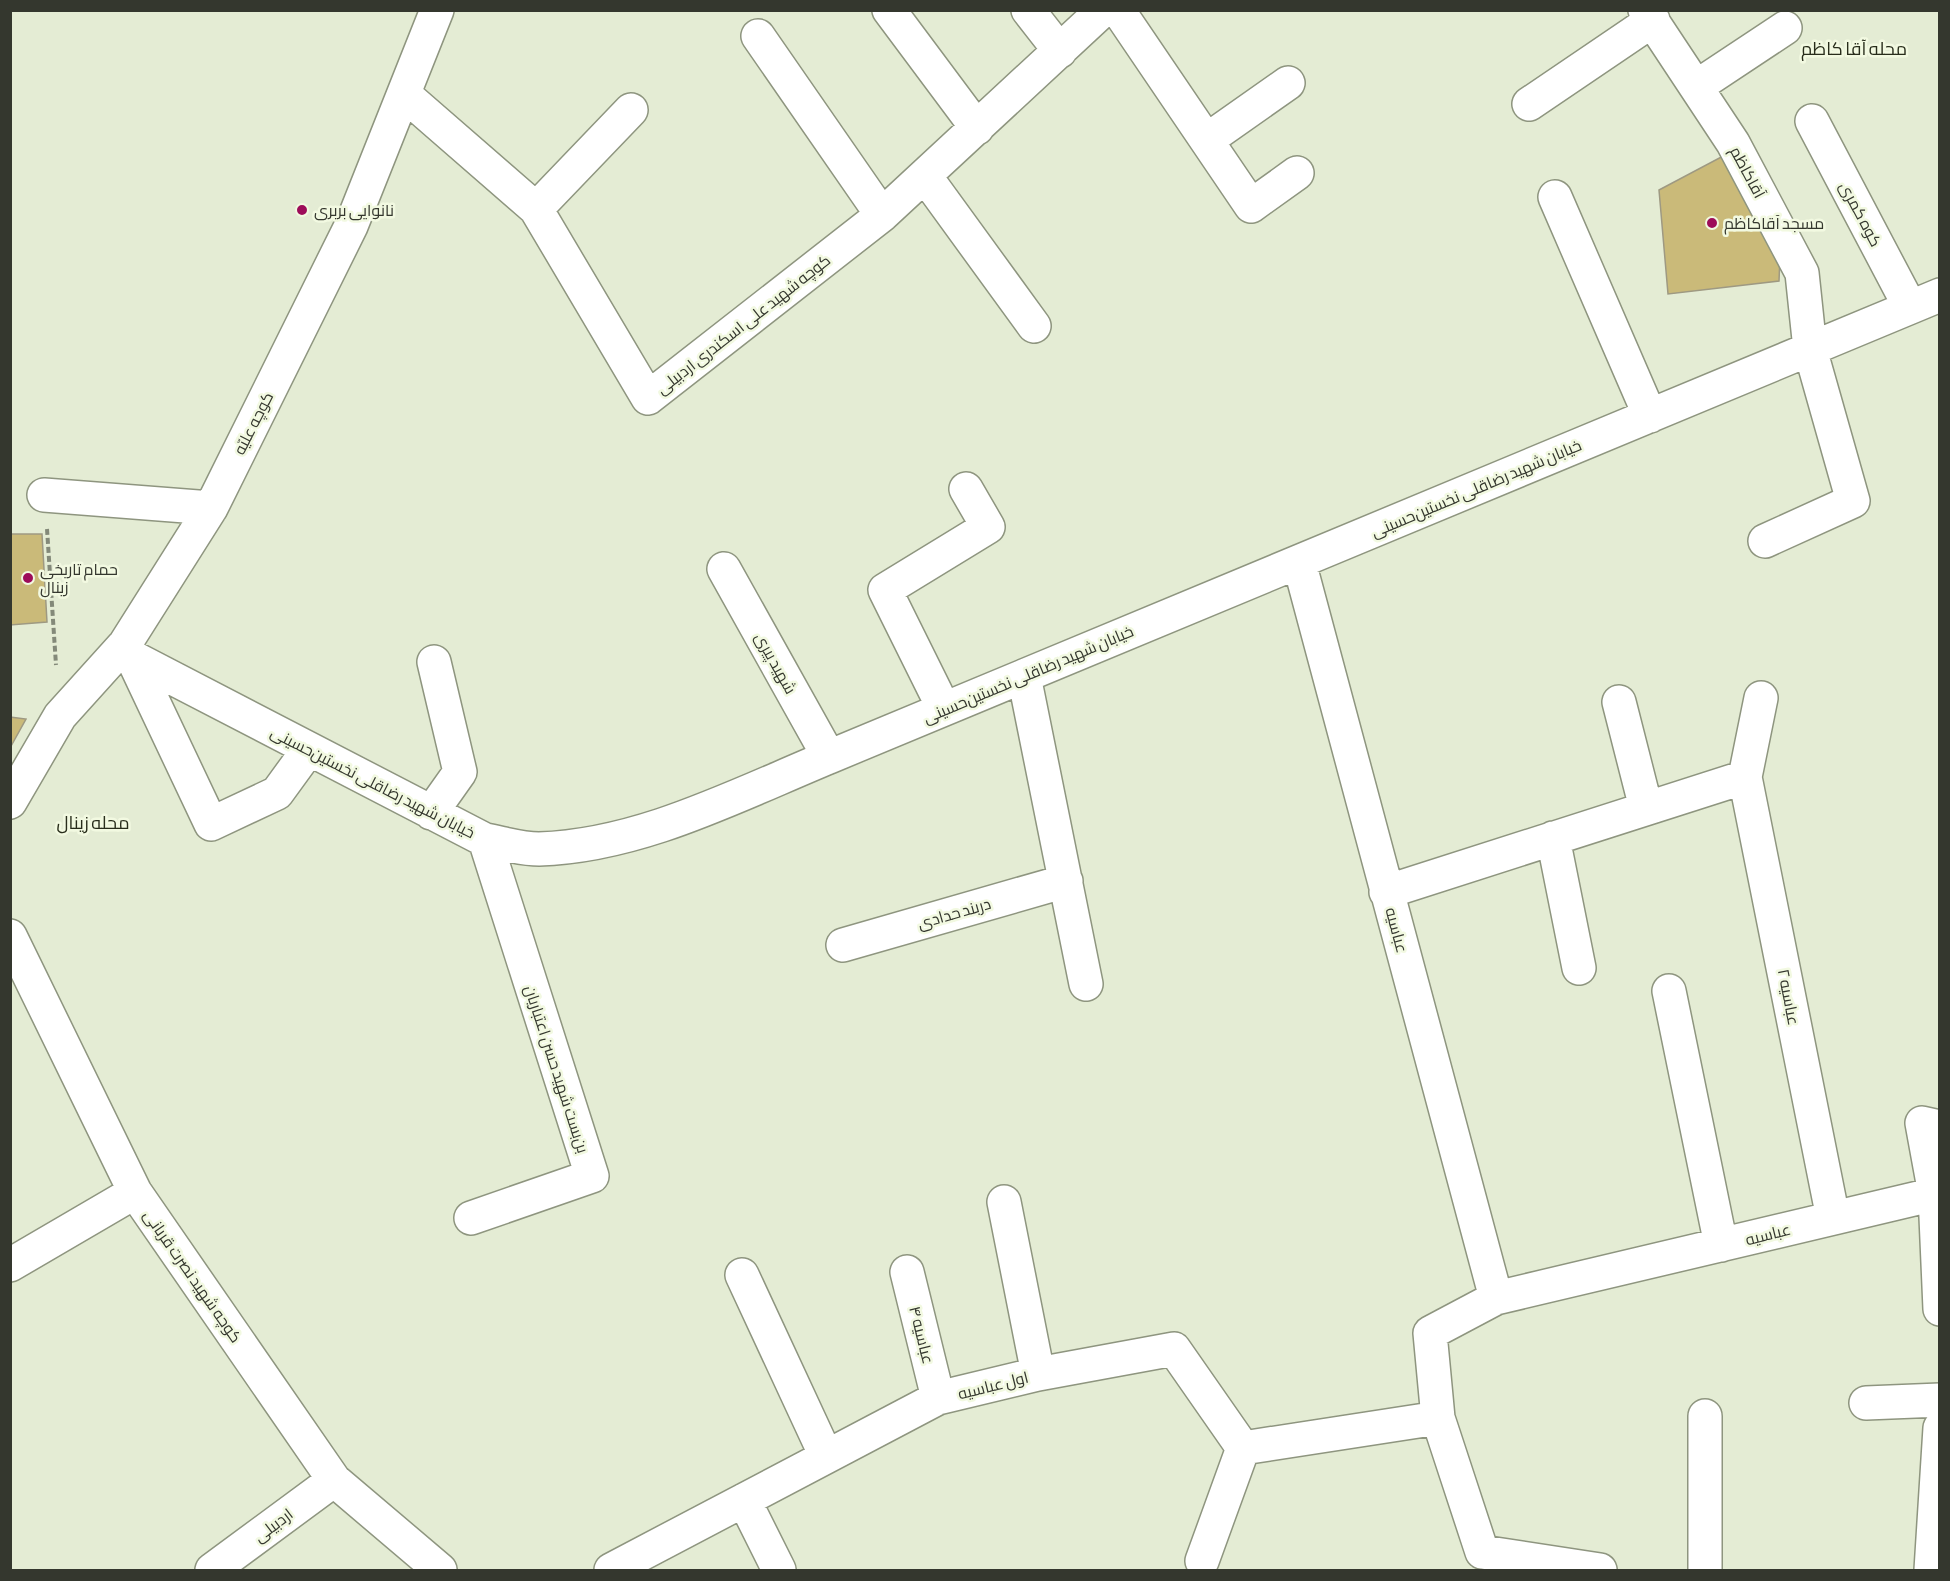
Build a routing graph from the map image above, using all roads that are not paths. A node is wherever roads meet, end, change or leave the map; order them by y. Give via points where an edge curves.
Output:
1 (437, 10) edge
2 (889, 10) edge
3 (1028, 10) edge
4 (1103, 10) edge
5 (1118, 10) edge
6 (1649, 15) edge
7 (1785, 28) dead end
8 (758, 36) dead end
9 (1060, 51) junction
10 (1288, 83) dead end
11 (1696, 87) junction
12 (405, 95) junction
13 (1529, 104) dead end
14 (631, 110) dead end
15 (1812, 122) dead end
16 (977, 128) junction
17 (1207, 140) junction
18 (1297, 173) dead end
19 (925, 176) junction
20 (1555, 197) dead end
21 (536, 209) junction
22 (882, 215) junction
23 (1925, 301) edge
24 (1034, 326) dead end
25 (1810, 349) junction
26 (1650, 416) junction
27 (966, 489) dead end
28 (44, 495) road end
29 (211, 507) junction
30 (1765, 542) dead end
31 (1299, 561) junction
32 (724, 569) dead end
33 (129, 651) junction
34 (434, 662) dead end
35 (1024, 676) junction
36 (1761, 698) dead end
37 (1619, 702) dead end
38 (944, 710) junction
39 (309, 749) junction
40 (828, 758) junction
41 (1744, 777) junction
42 (10, 802) edge
43 (1646, 808) junction
44 (431, 813) junction
45 (1552, 838) junction
46 (485, 840) junction
47 (1066, 881) junction
48 (1386, 892) junction
49 (10, 936) edge
50 (843, 945) dead end
51 (1579, 968) dead end
52 (1086, 984) dead end
53 (1670, 991) dead end
54 (1940, 1127) edge
55 (135, 1192) junction
56 (1935, 1194) junction
57 (1004, 1202) dead end
58 (471, 1218) dead end
59 (1833, 1218) junction
60 (1939, 1235) edge
61 (1721, 1245) junction
62 (10, 1265) edge
63 (907, 1272) dead end
64 (742, 1275) dead end
65 (1496, 1298) junction
66 (1940, 1309) edge
67 (1038, 1374) junction
68 (938, 1398) junction
69 (1940, 1400) edge
70 (1866, 1403) dead end
71 (1705, 1416) dead end
72 (1438, 1418) junction
73 (1940, 1428) edge
74 (1243, 1448) junction
75 (826, 1456) junction
76 (334, 1480) junction
77 (744, 1500) junction
78 (1202, 1561) dead end
79 (1478, 1561) edge
80 (212, 1570) edge
81 (440, 1570) edge
82 (611, 1570) edge
83 (779, 1570) edge
84 (1600, 1570) edge
85 (1706, 1570) edge
86 (1931, 1570) edge

1 - 12 street, کوچه علیّه
2 - 16 street
3 - 9 street
4 - 9 street, کوچه شهید علی اسکندری اردبیلی
5 - 17 street
6 - 11 street, آقاکاظم
6 - 13 street
7 - 11 street
8 - 22 street
9 - 16 street, کوچه شهید علی اسکندری اردبیلی
10 - 17 street
11 - 25 street, آقاکاظم via 1733,144 1802,273
12 - 21 street, کوچه شهید علی اسکندری اردبیلی
12 - 29 street, کوچه علیّه via 351,226
14 - 21 street
15 - 23 street, کوه کمری
16 - 19 street, کوچه شهید علی اسکندری اردبیلی
17 - 18 street via 1251,206
19 - 22 street, کوچه شهید علی اسکندری اردبیلی
19 - 24 street
20 - 26 street
21 - 22 street, کوچه شهید علی اسکندری اردبیلی via 648,398
23 - 25 street, خیابان شهید رضاقلی نخستین‌حسینی
25 - 26 street, خیابان شهید رضاقلی نخستین‌حسینی
25 - 30 street, آقاکاظم via 1852,501
26 - 31 street, خیابان شهید رضاقلی نخستین‌حسینی
27 - 38 street via 988,527 885,590
28 - 29 street
29 - 33 street, کوچه علیّه
31 - 35 street, خیابان شهید رضاقلی نخستین‌حسینی
31 - 48 street, عباسیه
32 - 40 street, شهید پیری
33 - 39 street, خیابان شهید رضاقلی نخستین‌حسینی
33 - 39 street via 211,824 277,793
33 - 42 street, کوچه علیّه via 60,716
34 - 44 street via 460,772
35 - 38 street, خیابان شهید رضاقلی نخستین‌حسینی
35 - 47 street
36 - 41 street, عباسیه ۲
37 - 43 street
38 - 40 street, خیابان شهید رضاقلی نخستین‌حسینی
39 - 44 street, خیابان شهید رضاقلی نخستین‌حسینی
40 - 46 street, خیابان شهید رضاقلی نخستین‌حسینی via 667,823 587,844 536,849
41 - 43 street
41 - 59 street, عباسیه ۲
43 - 45 street
44 - 46 street, خیابان شهید رضاقلی نخستین‌حسینی
45 - 48 street
45 - 51 street
46 - 58 street, بن‌بست شهید حسن اعتباریان via 592,1176
47 - 50 street, دربند حدادی
47 - 52 street
48 - 65 street, عباسیه
49 - 55 street, کوچه شهید نصرت قربانی
53 - 61 street
54 - 56 street via 1922,1123
55 - 62 street
55 - 76 street, کوچه شهید نصرت قربانی
56 - 59 street, عباسیه
56 - 60 street
57 - 67 street
59 - 61 street, عباسیه
60 - 66 street
61 - 65 street, عباسیه
63 - 68 street, عباسیه ۴
64 - 75 street
65 - 72 street, عباسیه via 1430,1333
67 - 68 street, اول عباسیه
67 - 74 street, اول عباسیه via 1174,1349
68 - 75 street, اول عباسیه
69 - 70 street
71 - 85 street
72 - 74 street
72 - 79 street, عباسیه
73 - 86 street
74 - 78 street
75 - 77 street, اول عباسیه
76 - 80 street, اردبیلی
76 - 81 street, کوچه شهید نصرت قربانی
77 - 82 street, اول عباسیه
77 - 83 street
79 - 84 street

